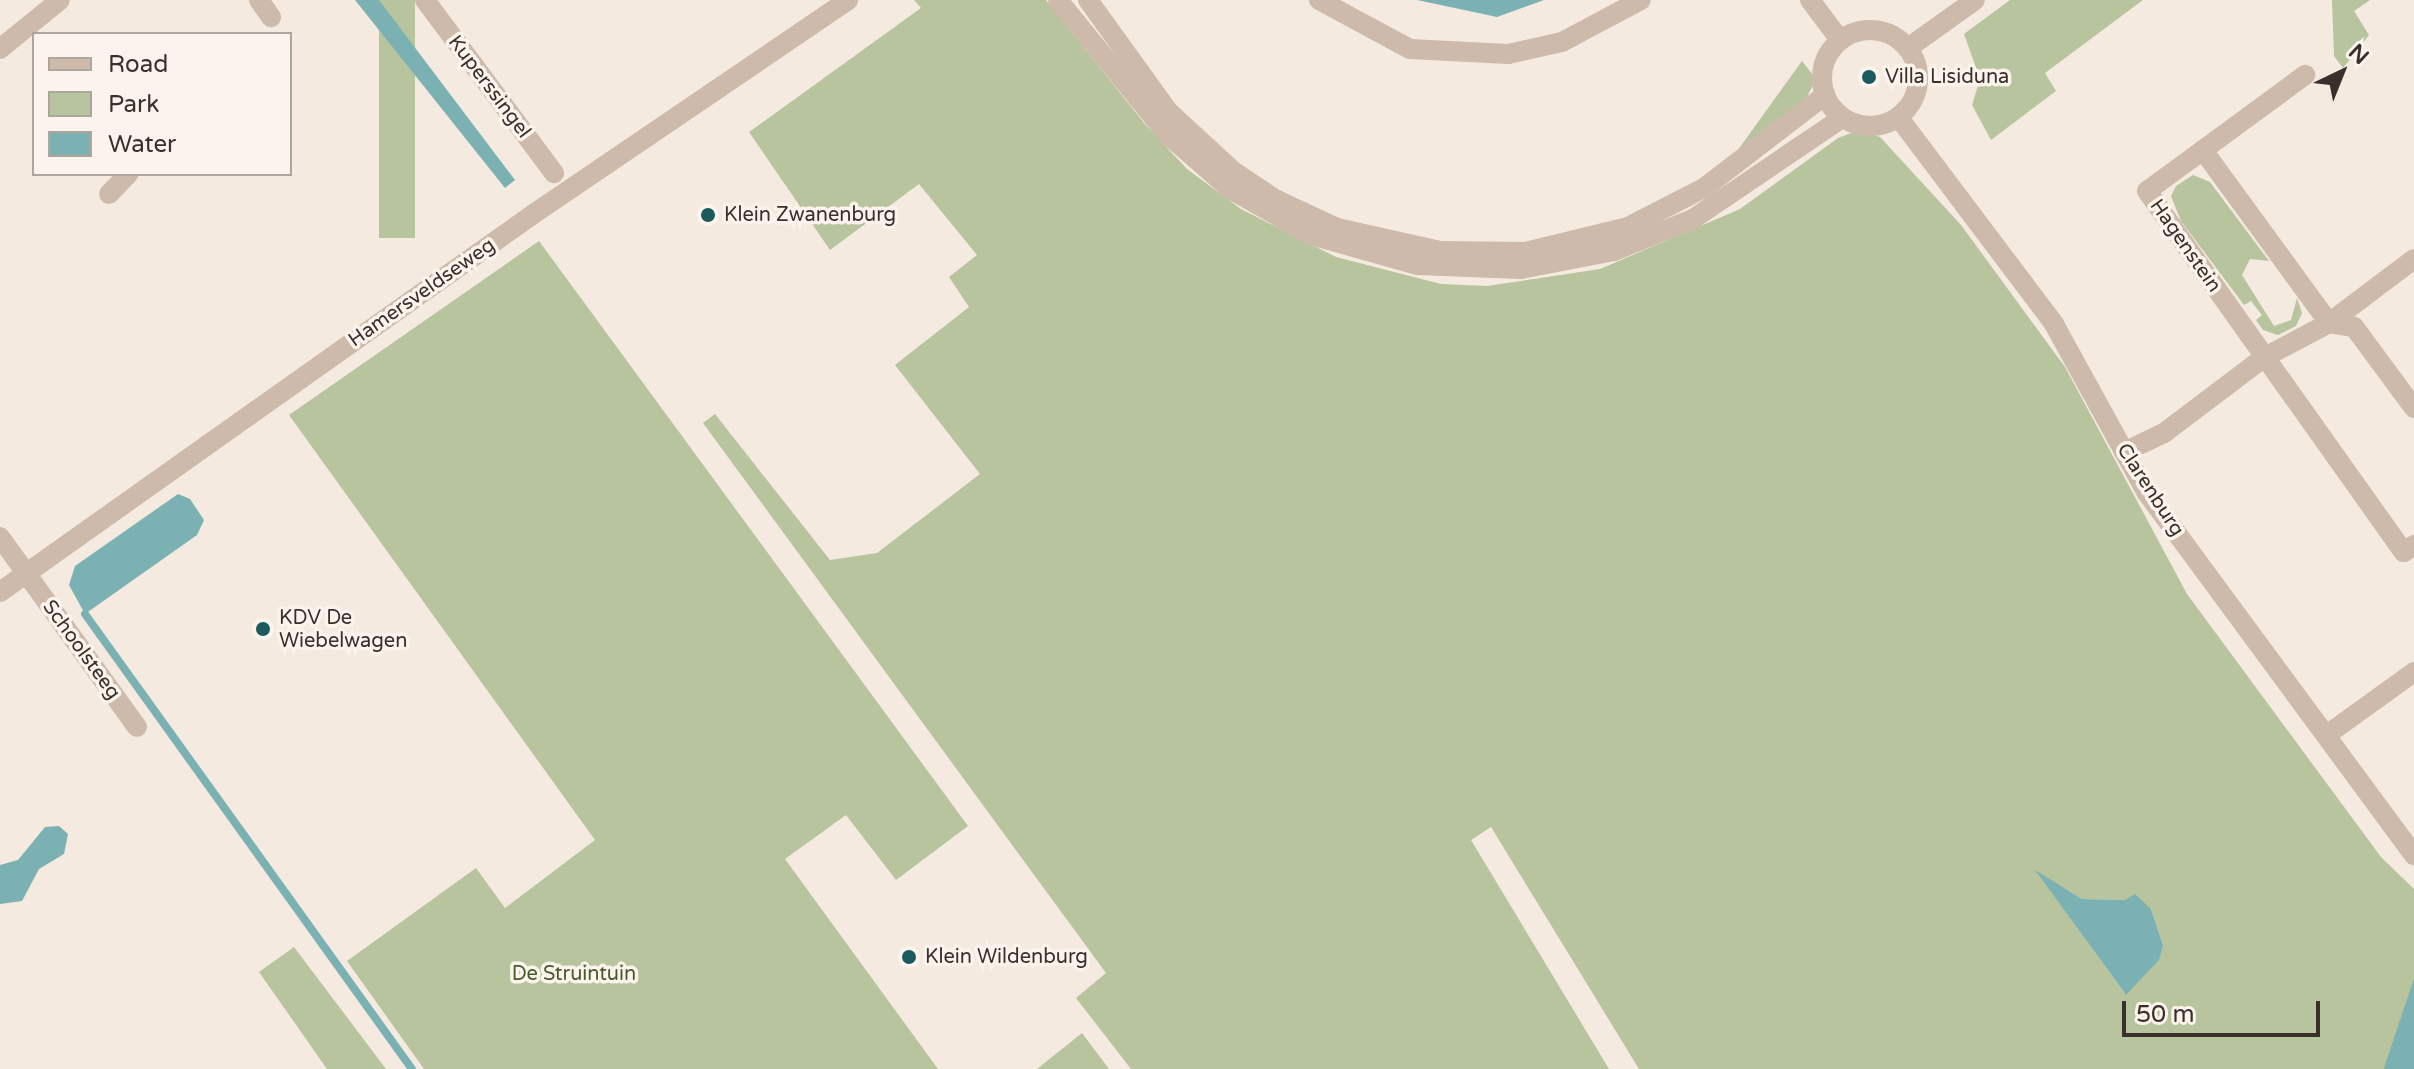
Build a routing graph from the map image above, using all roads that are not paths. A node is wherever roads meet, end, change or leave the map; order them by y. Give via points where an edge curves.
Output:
1 (60, 0) edge
2 (425, 0) edge
3 (848, 0) edge
4 (1058, 0) edge
5 (1088, 0) edge
6 (1319, 0) edge
7 (1641, 0) edge
8 (1810, 0) edge
9 (1975, 0) edge
10 (30, 31) edge
11 (1840, 40) junction
12 (1908, 48) junction
13 (0, 49) edge
14 (2305, 75) dead end
15 (1825, 95) junction
16 (1842, 118) junction
17 (1899, 118) junction
18 (2203, 150) junction
19 (554, 173) dead end
20 (126, 176) edge
21 (109, 194) dead end
22 (2414, 259) edge
23 (2329, 323) junction
24 (2263, 358) junction
25 (2414, 408) edge
26 (2124, 452) junction
27 (0, 537) edge
28 (2414, 545) edge
29 (26, 574) junction
30 (0, 592) edge
31 (2414, 672) edge
32 (137, 727) dead end
33 (2328, 734) junction
34 (2414, 855) edge

1 - 10 street
2 - 19 street, Kuperssingel
3 - 29 street, Hamersveldseweg via 532,215
4 - 16 street via 1167,134 1230,189 1311,235 1417,265 1521,269 1623,248 1723,201
5 - 15 street via 1168,111 1233,171 1337,228 1441,251 1525,252 1628,227 1704,188
6 - 7 street via 1410,49 1508,54 1562,42
8 - 11 street
9 - 12 street
10 - 13 street
11 - 12 street via 1876,30
11 - 15 street via 1824,65
12 - 17 street via 1918,85
14 - 18 street, Hagenstein
15 - 16 street
16 - 17 street via 1860,126 1880,126
17 - 26 street, Clarenburg via 2054,324
18 - 23 street
18 - 24 street, Hagenstein via 2147,191
20 - 21 street
22 - 23 street
23 - 24 street
23 - 25 street via 2354,327
24 - 26 street via 2164,433
24 - 28 street, Hagenstein via 2404,552
26 - 33 street, Clarenburg via 2147,493
27 - 29 street, Schoolsteeg
29 - 30 street, Hamersveldseweg
29 - 32 street, Schoolsteeg
31 - 33 street
33 - 34 street, Clarenburg

